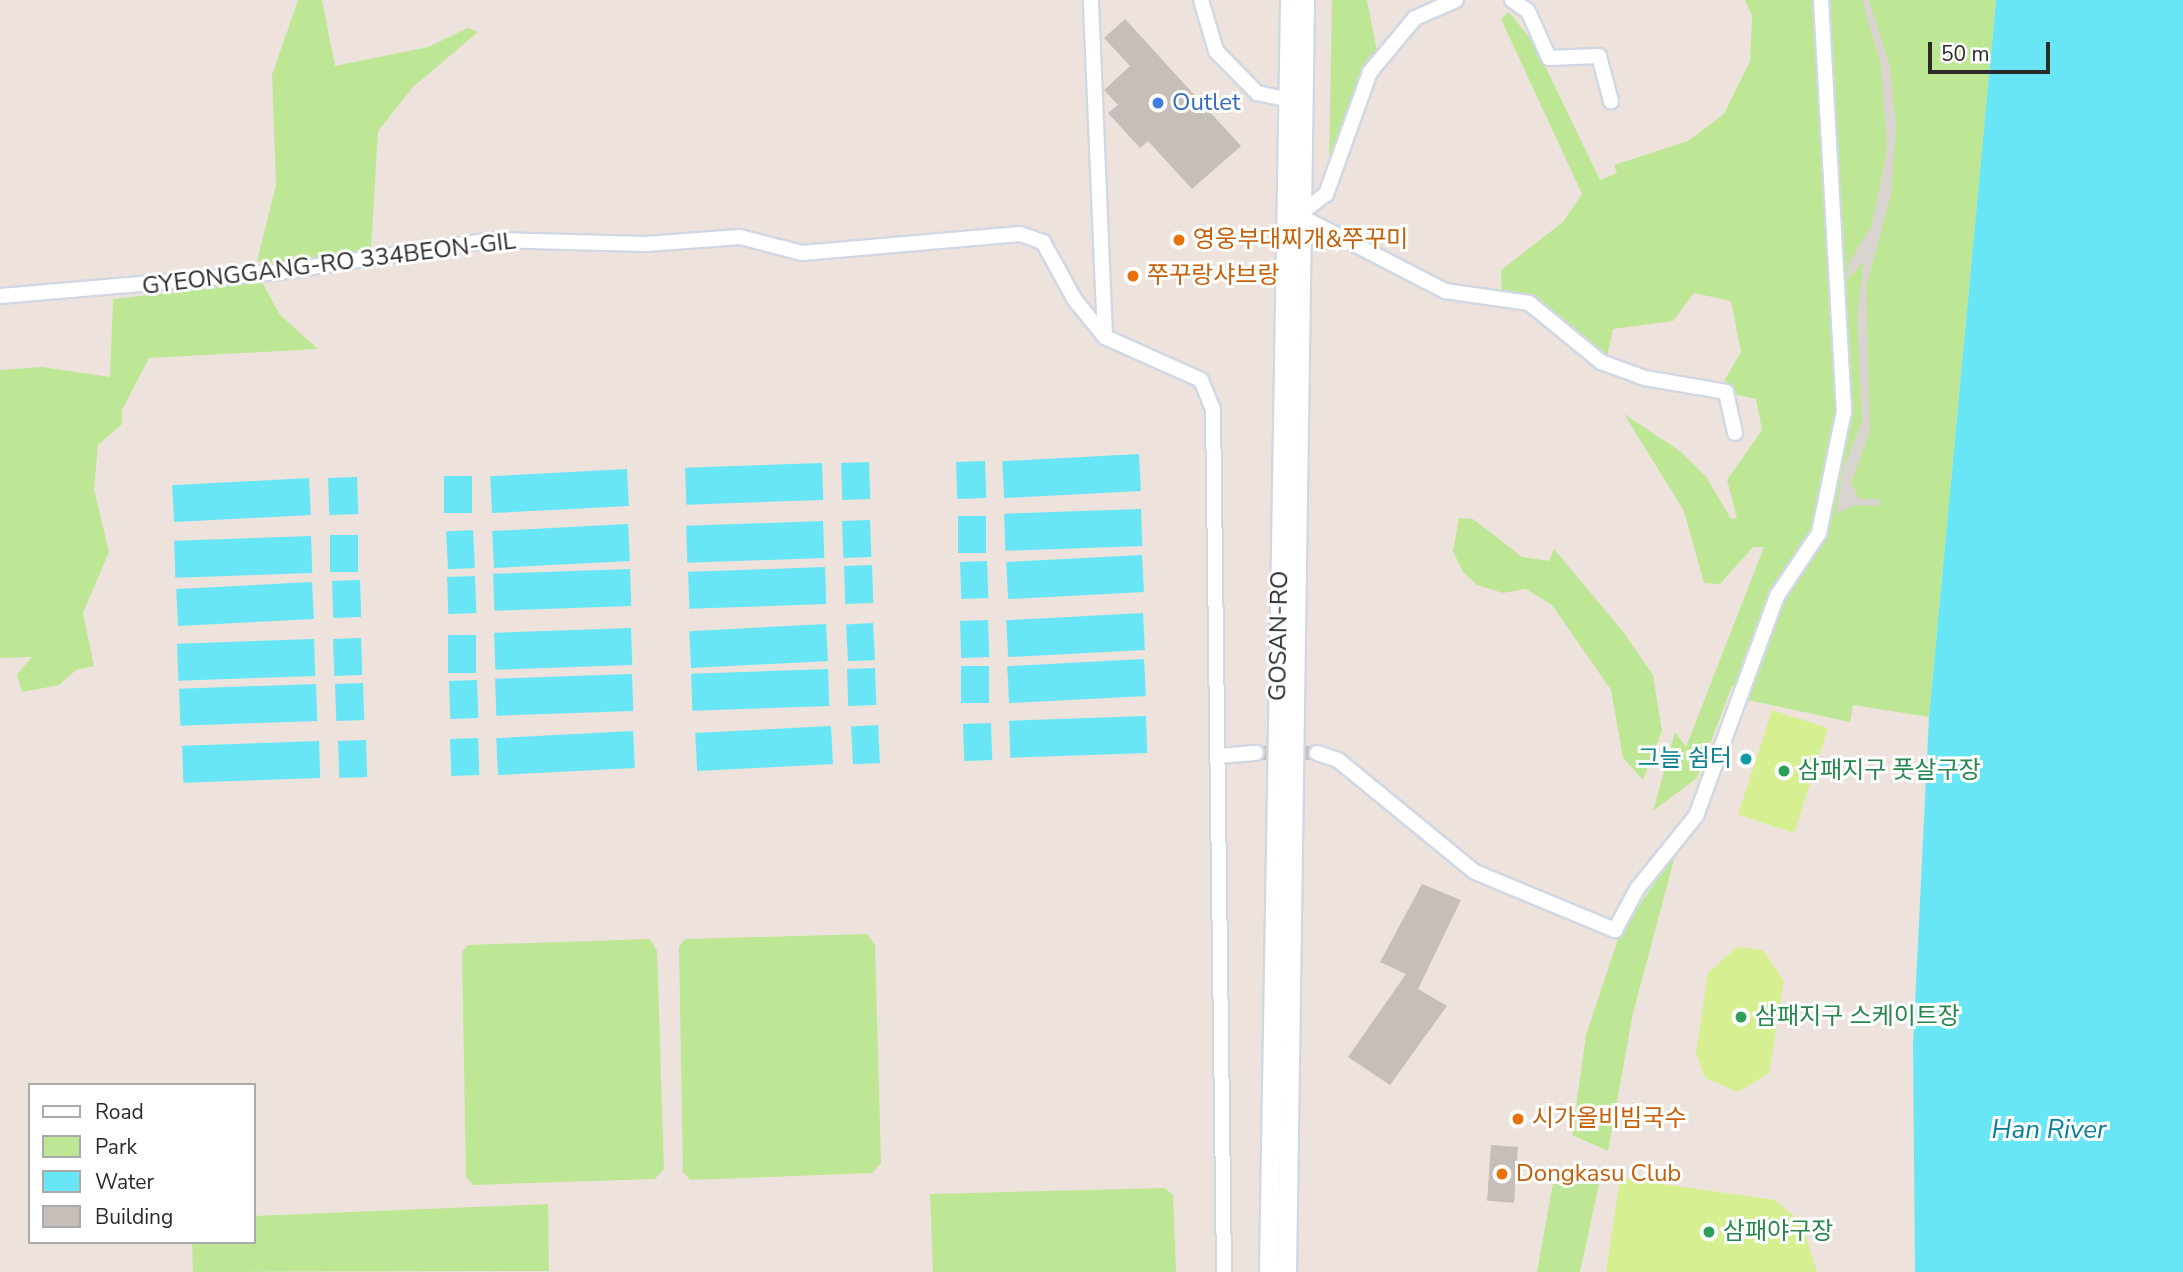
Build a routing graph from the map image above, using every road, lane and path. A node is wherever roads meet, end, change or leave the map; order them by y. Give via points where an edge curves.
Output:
1 (1091, 0) edge
2 (1201, 0) edge
3 (1290, 0) edge
4 (1305, 0) edge
5 (1456, 0) edge
6 (1512, 0) edge
7 (1821, 0) edge
8 (1286, 99) junction
9 (1611, 101) dead end
10 (1298, 215) junction
11 (0, 296) edge
12 (1105, 337) junction
13 (1735, 433) dead end
14 (1256, 753) tunnel mouth
15 (1317, 753) tunnel mouth
16 (1219, 756) junction
17 (1224, 1272) edge
18 (1269, 1272) edge
19 (1287, 1272) edge

1 - 12 street
2 - 8 street via 1216,51 1257,93
3 - 8 street, GOSAN-RO
4 - 10 street, GOSAN-RO
5 - 10 street via 1415,18 1370,72 1326,194
6 - 9 street via 1528,10 1549,58 1599,56
7 - 15 street via 1844,411 1819,533 1771,609 1696,816 1637,889 1615,930 1475,872 1338,760
8 - 18 street, GOSAN-RO
10 - 13 street via 1445,291 1529,303 1601,362 1645,379 1726,392
10 - 19 street, GOSAN-RO
11 - 12 street, GYEONGGANG-RO 334BEON-GIL via 278,272 493,240 646,244 740,237 802,253 1020,234 1043,242 1075,300
12 - 16 street via 1201,380 1213,409
14 - 16 street
16 - 17 street

